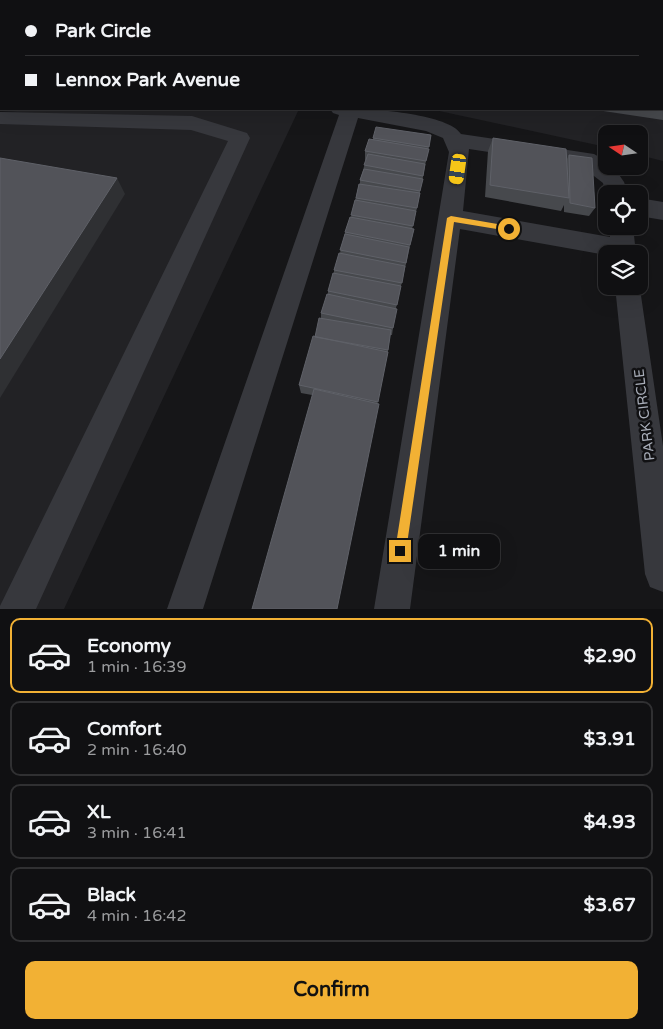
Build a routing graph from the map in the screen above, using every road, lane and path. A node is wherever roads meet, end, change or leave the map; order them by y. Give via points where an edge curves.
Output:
1 (345, 110) edge
2 (0, 118) edge
3 (454, 140) junction
4 (615, 185) edge
5 (648, 208) edge
6 (663, 211) edge
7 (451, 218) junction
8 (623, 243) edge
9 (629, 295) edge
10 (663, 574) edge
11 (17, 609) edge
12 (185, 609) edge
13 (392, 609) edge

1 - 3 street via 431,125 451,134
1 - 12 street
2 - 11 street via 192,123 240,138
3 - 4 street via 586,159 606,170
3 - 7 street via 460,152
5 - 6 street
7 - 8 street
7 - 13 street
9 - 10 street, PARK CIRCLE

